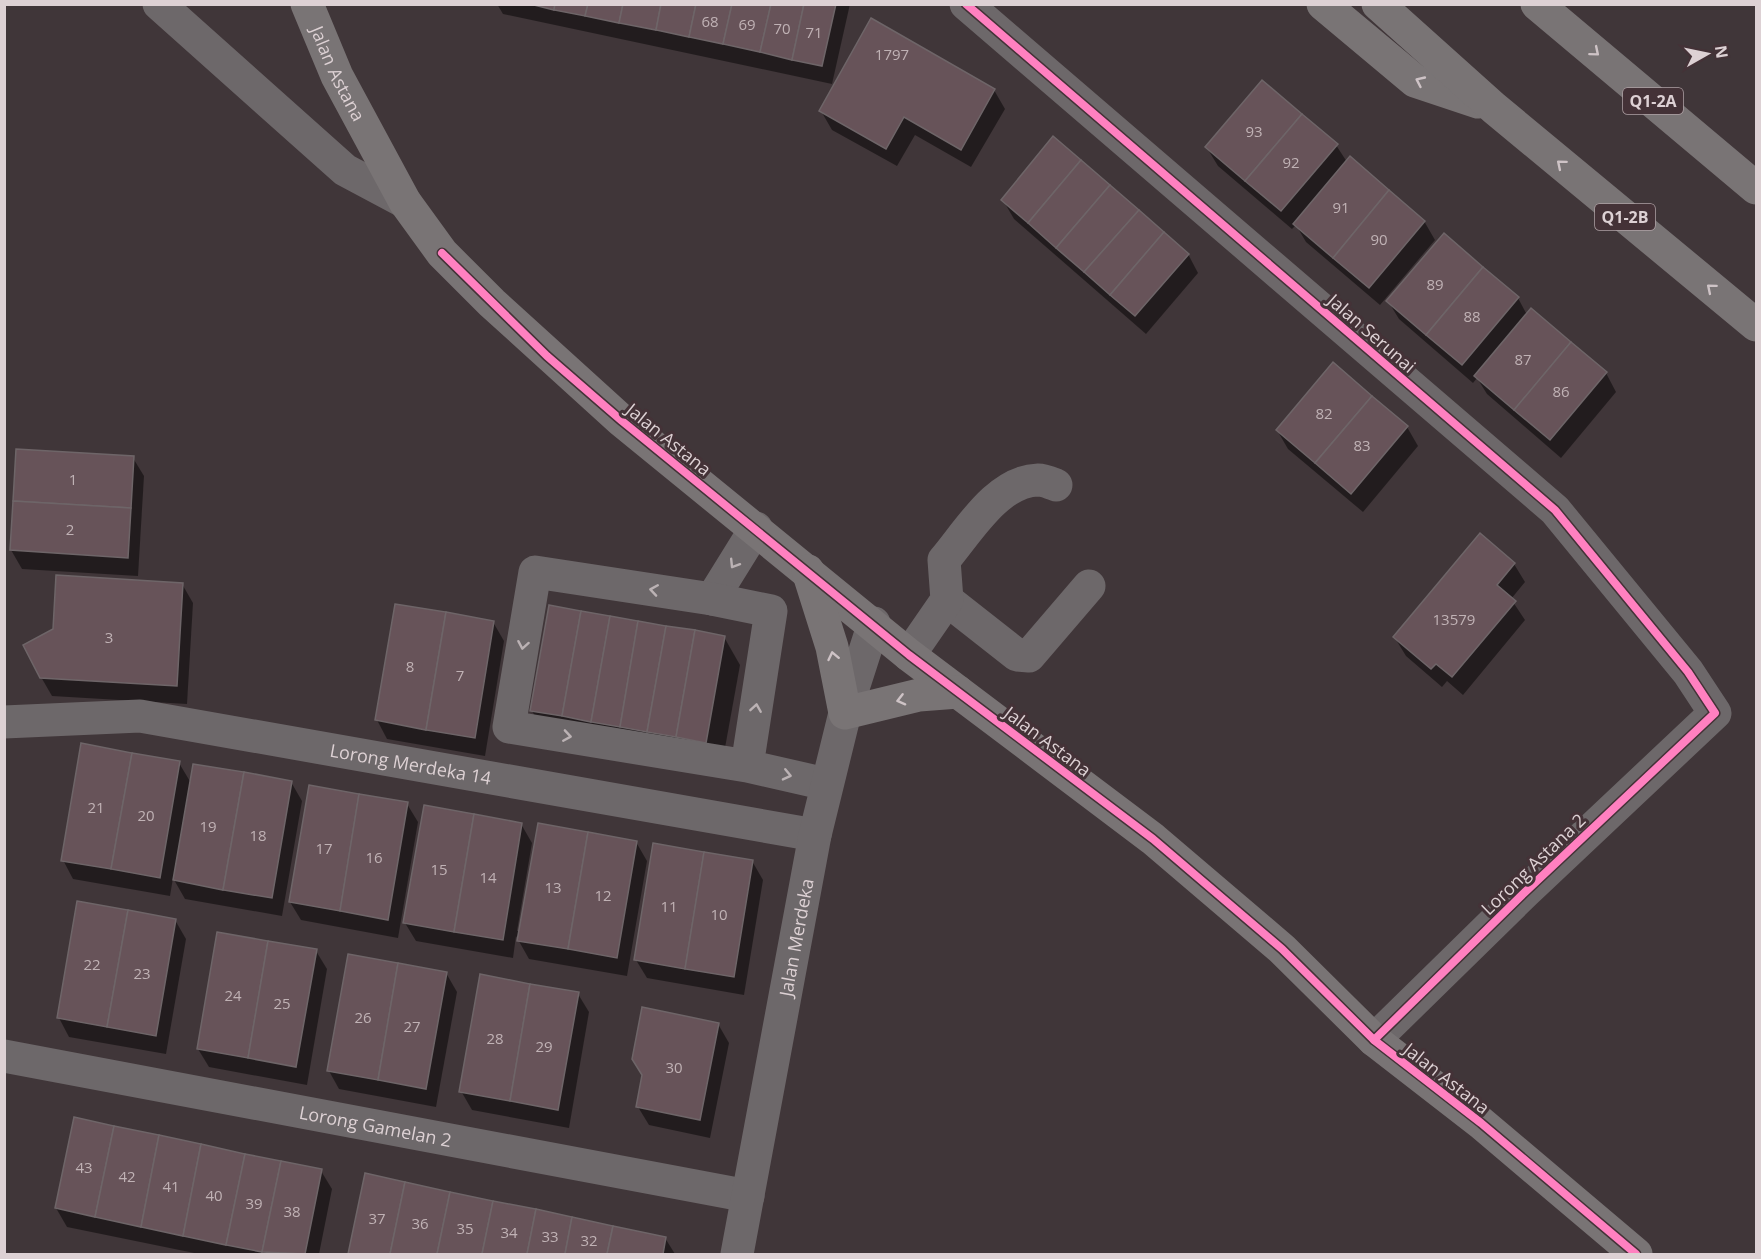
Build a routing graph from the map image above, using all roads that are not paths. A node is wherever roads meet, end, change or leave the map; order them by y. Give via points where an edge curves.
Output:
1 (159, 4) edge
2 (307, 4) edge
3 (1323, 4) edge
4 (1378, 4) edge
5 (973, 6) edge
6 (1543, 8) edge
7 (1494, 108) junction
8 (1756, 188) edge
9 (405, 201) junction
10 (1756, 325) edge
11 (1056, 485) dead end
12 (756, 528) junction
13 (808, 571) junction
14 (1089, 586) dead end
15 (712, 599) junction
16 (947, 600) junction
17 (874, 623) junction
18 (909, 655) junction
19 (958, 692) junction
20 (845, 713) junction
21 (1715, 713) joint
22 (4, 722) edge
23 (747, 766) junction
24 (826, 784) junction
25 (814, 835) junction
26 (1374, 1040) junction
27 (4, 1056) edge
28 (748, 1196) junction
29 (737, 1254) edge
30 (1636, 1254) edge

1 - 9 street via 345,170
2 - 9 main road, Jalan Astana via 337,76
7 -> 3 main road, Q1-2B via 1415,81
4 - 7 main road
5 - 21 street, Jalan Serunai via 1555,510 1688,672
6 -> 8 main road, Q1-2A
10 -> 7 main road, Q1-2B
9 - 12 main road, Jalan Astana via 442,253 547,356
11 - 16 street via 1040,480 1019,484 998,497 944,560
12 - 13 main road, Jalan Astana
12 -> 15 street
13 - 17 main road, Jalan Astana
20 -> 13 main road via 831,647
14 - 16 street via 1029,656 1017,656
23 -> 15 street via 771,611
15 -> 23 street via 535,572 509,727
16 - 18 street
17 - 18 main road, Jalan Astana
17 - 20 street, Jalan Merdeka
18 - 19 main road, Jalan Astana
19 -> 20 main road via 919,695
19 - 26 main road, Jalan Astana via 1153,839 1282,949
20 - 24 street, Jalan Merdeka
21 - 26 street, Lorong Astana 2
22 - 25 street, Lorong Merdeka 14 via 140,716
23 -> 24 street
24 - 25 street, Jalan Merdeka
25 - 28 street, Jalan Merdeka
26 - 30 main road, Jalan Astana via 1481,1123
27 - 28 street, Lorong Gamelan 2
28 - 29 street, Jalan Merdeka

